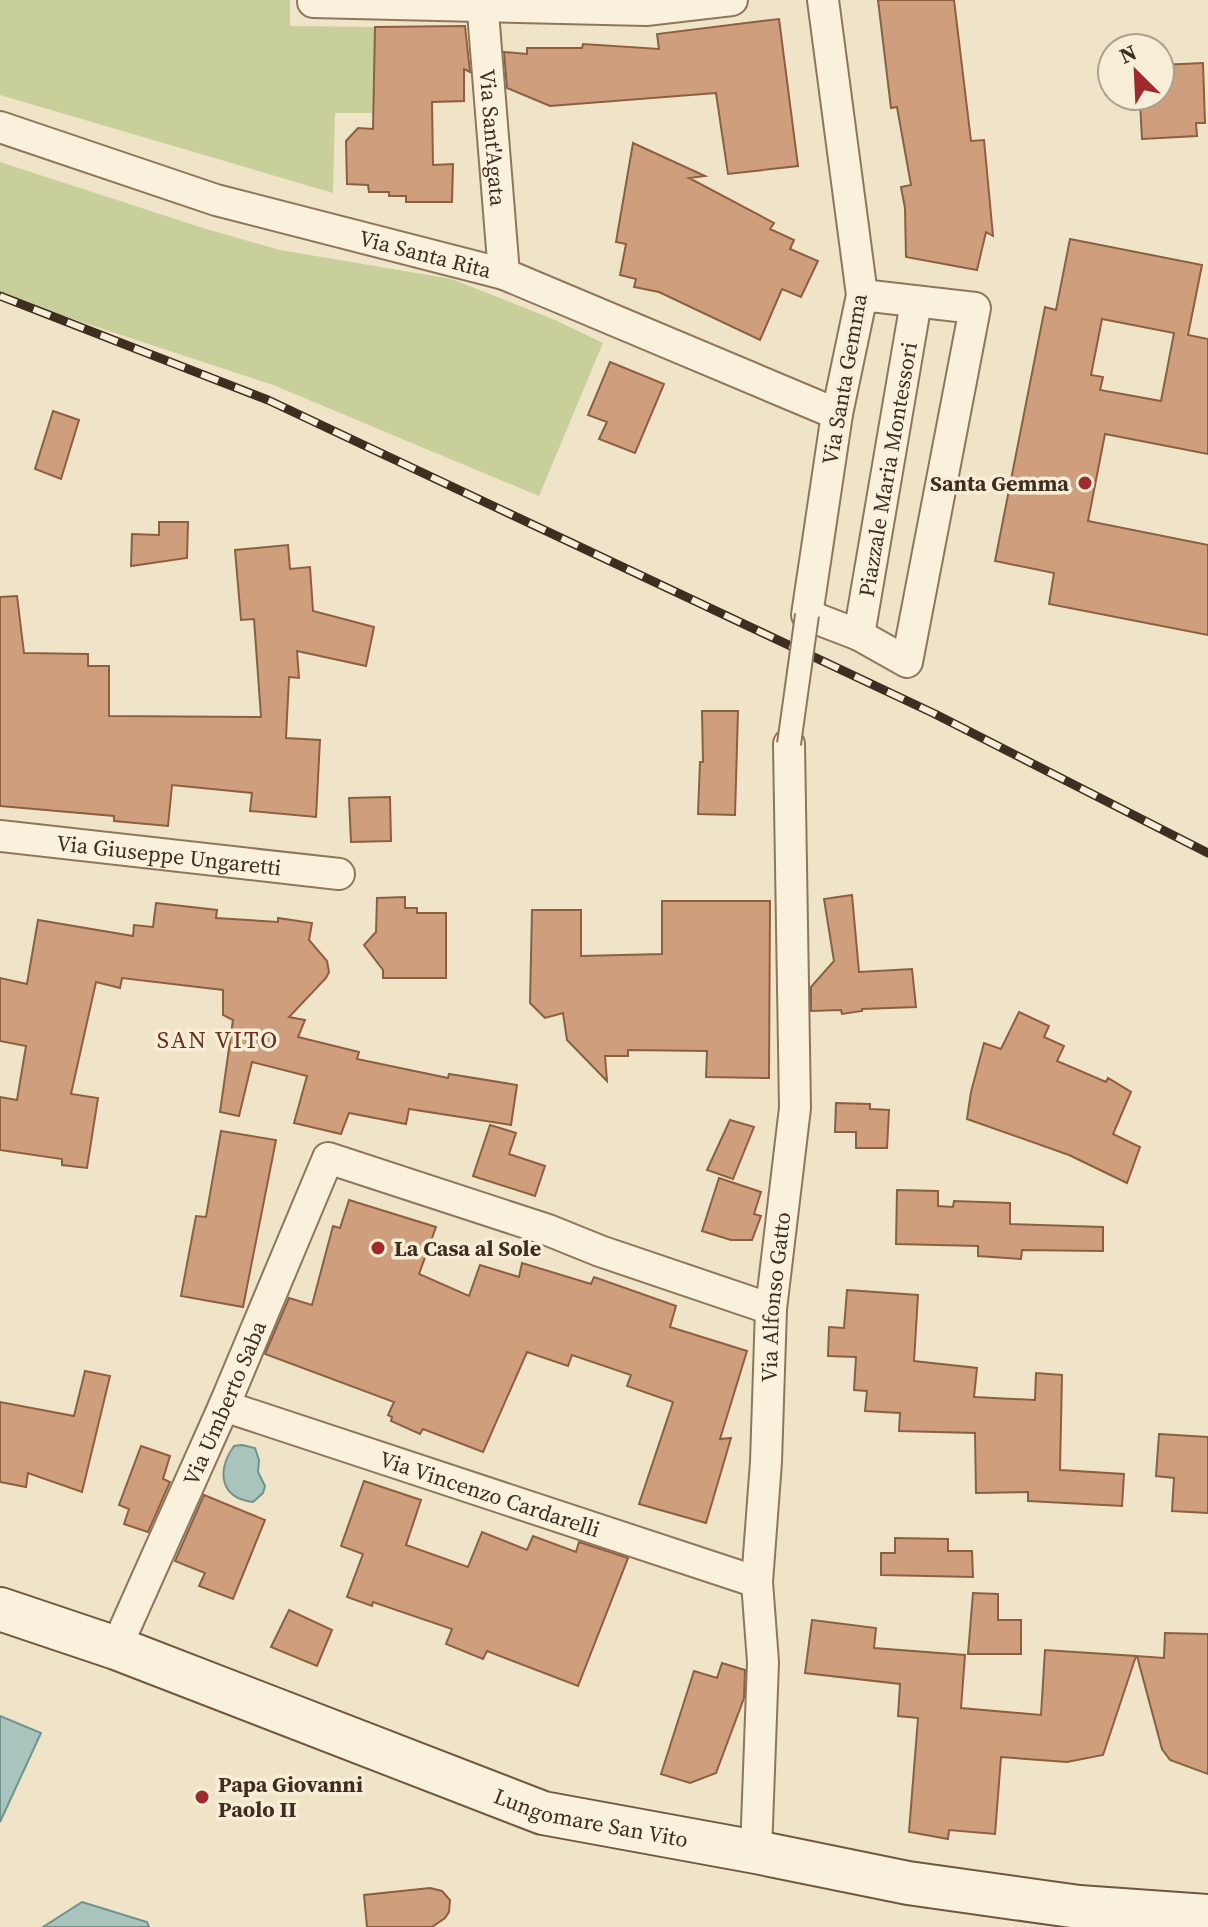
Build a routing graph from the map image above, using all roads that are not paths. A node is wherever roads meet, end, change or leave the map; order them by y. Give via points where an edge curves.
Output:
1 (732, 0) edge
2 (823, 0) edge
3 (313, 2) dead end
4 (482, 4) edge
5 (0, 127) edge
6 (504, 274) junction
7 (862, 295) junction
8 (916, 302) junction
9 (837, 414) junction
10 (807, 615) junction
11 (859, 635) junction
12 (789, 744) joint
13 (0, 836) edge
14 (339, 874) dead end
15 (771, 1309) junction
16 (224, 1406) junction
17 (757, 1582) junction
18 (0, 1609) edge
19 (116, 1648) junction
20 (756, 1852) junction
21 (1208, 1916) edge

1 - 4 street via 646,10
2 - 7 street, Via Santa Gemma
3 - 4 street
4 - 6 street, Via Sant'Agata
5 - 6 street, Via Santa Rita via 216,200
6 - 9 street, Via Santa Rita
7 - 8 street
7 - 9 street, Via Santa Gemma
8 - 11 street, Piazzale Maria Montessori
8 - 11 street via 975,308 907,662
9 - 10 street, Via Santa Gemma
10 - 11 street
10 - 12 street, bridge
12 - 15 street, Via Alfonso Gatto via 795,1108
13 - 14 street, Via Giuseppe Ungaretti
15 - 16 street, Via Umberto Saba via 328,1158
15 - 17 street, Via Alfonso Gatto
16 - 17 street, Via Vincenzo Cardarelli
16 - 19 street, Via Umberto Saba
17 - 20 street, Via Alfonso Gatto via 763,1662
18 - 19 main road, Lungomare San Vito
19 - 20 main road, Lungomare San Vito via 543,1813
20 - 21 main road, Lungomare San Vito via 923,1886 1079,1907

